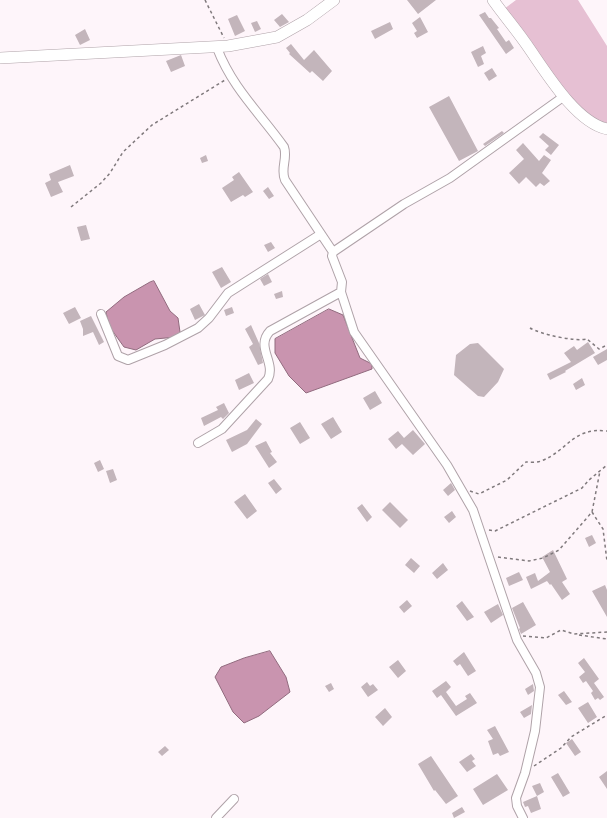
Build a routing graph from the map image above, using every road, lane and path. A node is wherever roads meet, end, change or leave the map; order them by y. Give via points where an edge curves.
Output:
1 (205, 0) edge
2 (334, 0) edge
3 (493, 0) edge
4 (228, 46) junction
5 (216, 48) junction
6 (0, 58) edge
7 (229, 76) junction
8 (563, 97) junction
9 (607, 129) edge
10 (71, 207) dead end
11 (321, 234) junction
12 (333, 252) junction
13 (342, 292) junction
14 (101, 314) dead end
15 (530, 328) dead end
16 (607, 345) edge
17 (607, 431) edge
18 (198, 443) dead end
19 (607, 465) edge
20 (600, 471) junction
21 (461, 488) junction
22 (592, 512) junction
23 (480, 529) junction
24 (488, 555) junction
25 (607, 561) edge
26 (607, 632) edge
27 (574, 634) junction
28 (516, 636) junction
29 (607, 640) edge
30 (607, 715) edge
31 (525, 773) junction
32 (234, 799) dead end
33 (216, 818) edge
34 (523, 818) edge

1 - 4 path
2 - 4 main road via 307,20 277,37
3 - 8 main road
4 - 5 main road
5 - 6 main road
5 - 7 street
7 - 10 path via 152,125 123,152 101,183
7 - 11 street via 284,147 283,176
8 - 9 main road via 589,120
8 - 12 street via 450,178 404,204
11 - 12 street
11 - 14 street via 228,293 198,328 128,360 118,356
12 - 13 street via 332,259 342,282
13 - 18 street via 270,331 264,342 270,374 268,379 222,429
13 - 21 street via 354,332
15 - 16 path via 538,333 578,342 587,339 599,350
17 - 21 path via 588,432 574,437 541,462 526,462 507,480 479,494
19 - 20 path
20 - 22 path
20 - 23 path via 582,488 495,531
21 - 23 street
22 - 24 path via 559,550 543,558 529,561
22 - 25 path via 603,529
23 - 24 street
24 - 28 street
26 - 27 path
27 - 28 path via 561,630 546,638 532,635
27 - 29 path
28 - 31 street via 540,687 535,731
30 - 31 path via 571,737
31 - 34 street via 516,798
32 - 33 street

